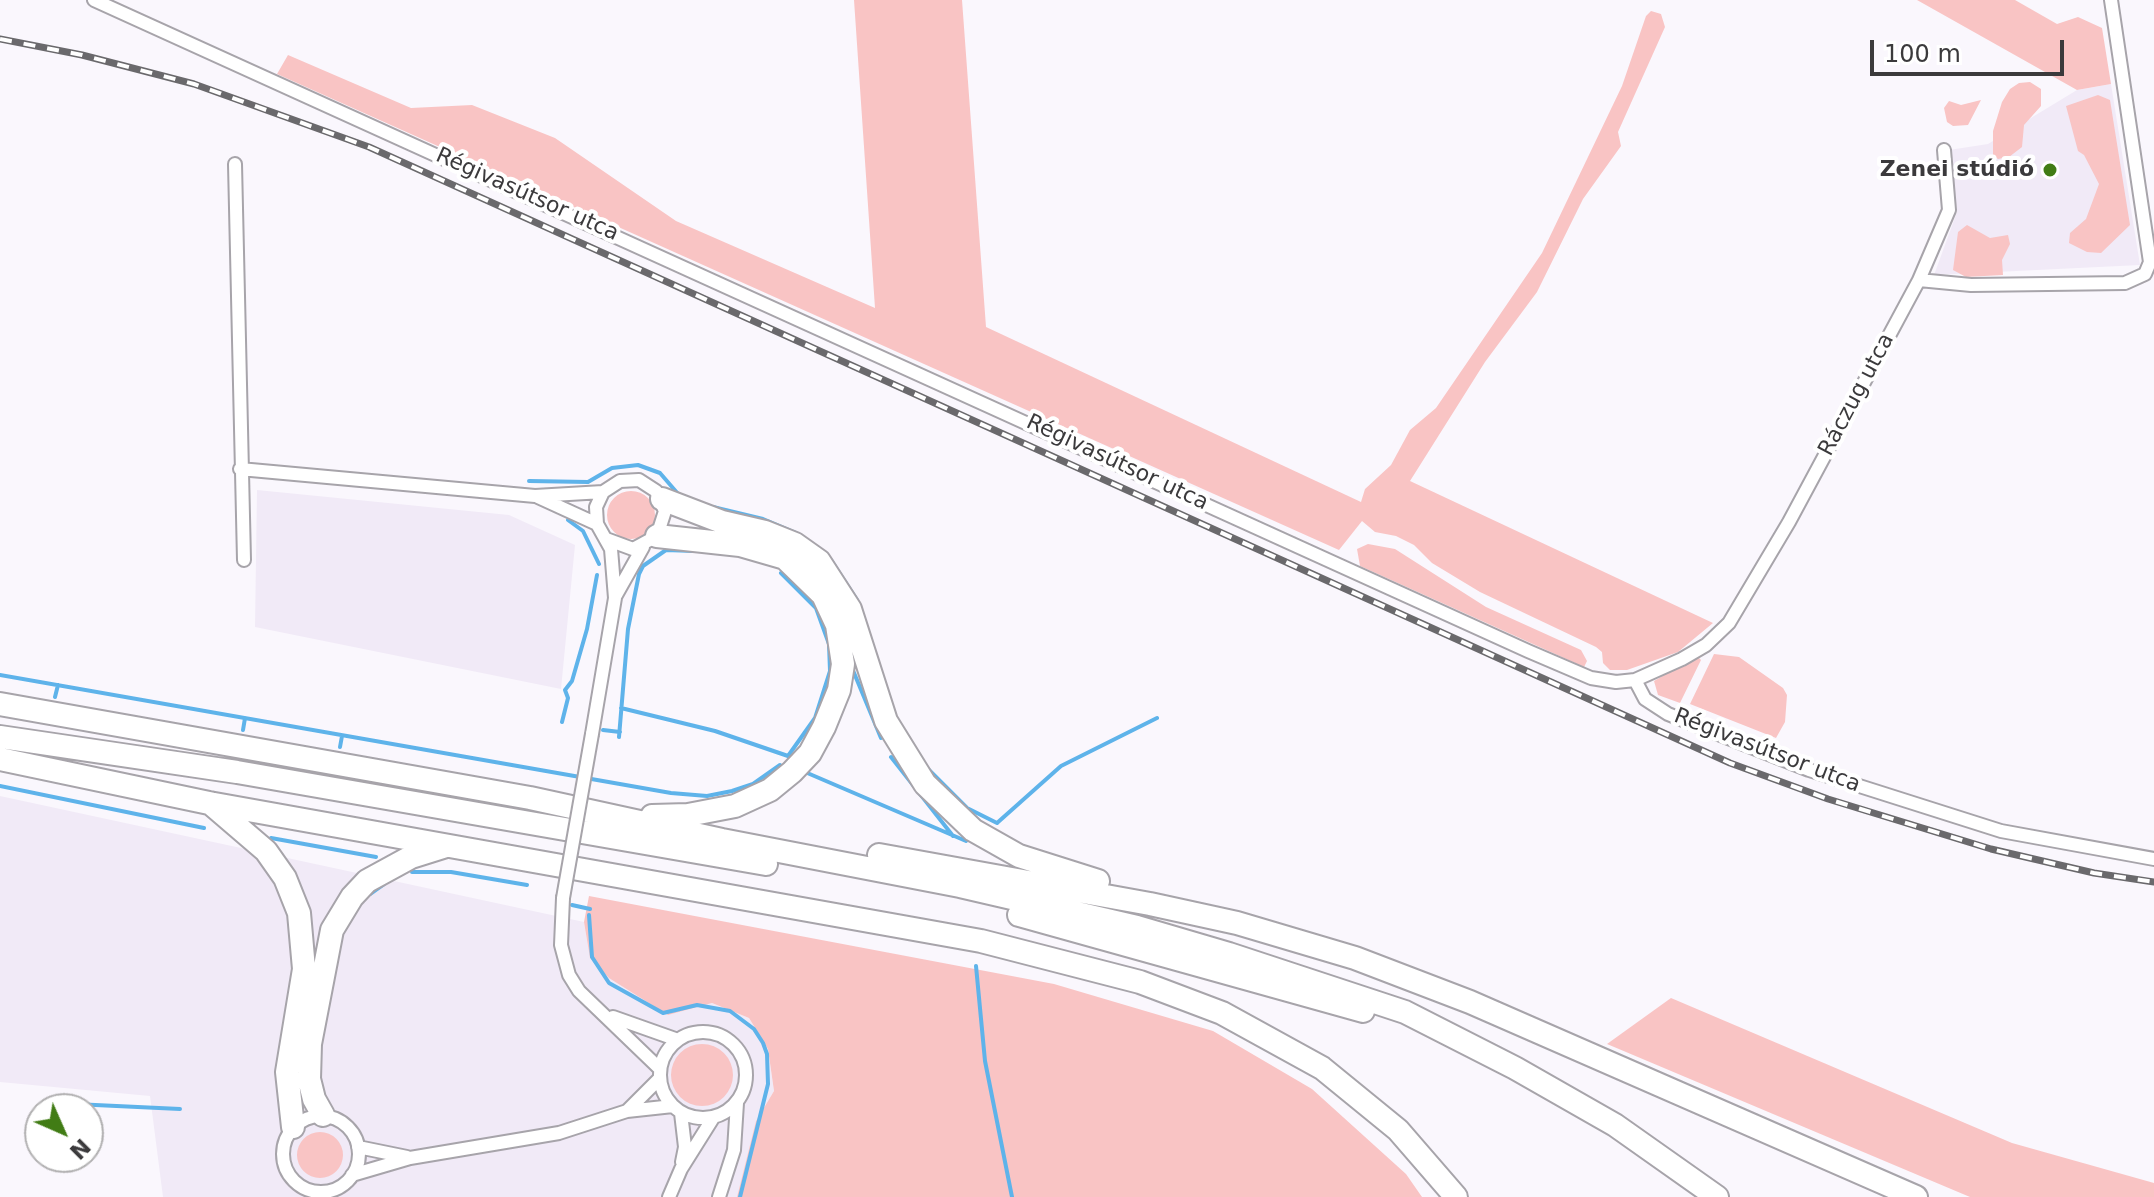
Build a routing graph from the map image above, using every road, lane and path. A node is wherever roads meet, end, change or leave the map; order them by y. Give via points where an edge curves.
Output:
1 (94, 0) edge
2 (2111, 0) edge
3 (1944, 150) dead end
4 (235, 164) dead end
5 (1919, 280) junction
6 (240, 469) junction
7 (603, 492) junction
8 (535, 496) junction
9 (662, 499) junction
10 (597, 524) junction
11 (606, 539) junction
12 (650, 541) junction
13 (244, 560) dead end
14 (615, 598) junction
15 (1635, 680) junction
16 (0, 704) edge
17 (0, 737) edge
18 (0, 759) edge
19 (209, 803) junction
20 (615, 816) junction
21 (652, 825) junction
22 (450, 845) junction
23 (2154, 859) edge
24 (1150, 904) junction
25 (606, 1015) junction
26 (1445, 1034) junction
27 (678, 1040) junction
28 (660, 1074) junction
29 (737, 1103) junction
30 (677, 1110) junction
31 (627, 1111) junction
32 (323, 1115) junction
33 (713, 1118) junction
34 (293, 1127) junction
35 (358, 1147) junction
36 (410, 1158) junction
37 (681, 1169) junction
38 (352, 1175) junction
39 (294, 1182) junction
40 (326, 1194) edge
41 (296, 1197) edge
42 (669, 1197) edge
43 (719, 1197) edge
44 (1456, 1197) edge
45 (1717, 1197) edge
46 (1916, 1197) edge

1 - 15 street, Régivasútsor utca via 1528,651 1599,680
2 - 5 street via 2150,262 2141,278 2125,283 1971,285
3 - 5 street, Ráczug utca via 1949,210
4 - 6 street
5 - 15 street, Ráczug utca via 1729,623 1706,645
6 - 8 street
6 - 13 street
7 - 8 street
7 - 9 street via 620,481 639,480
7 - 10 street via 596,507
8 - 10 street
9 - 12 street via 665,511
9 - 24 highway via 765,532 819,561 850,609 875,691 902,751 925,784 973,830 1019,856 1123,889
10 - 11 street
11 - 12 street via 623,548
11 - 14 street via 614,564
12 - 14 street
12 - 20 highway via 740,545 785,558 823,595 837,625 843,664 839,690 810,753 770,790 735,806 688,815
14 - 25 street, bridge via 563,898 561,945 579,991
15 - 23 street, Régivasútsor utca via 1645,699 1668,714 1809,770 2001,831
16 - 20 highway
17 - 26 highway via 237,772 934,896 1120,941
18 - 19 highway
19 - 22 highway
19 - 34 highway via 266,851 285,878 299,913 304,969 287,1072
20 - 21 highway
21 - 24 highway via 722,830
21 - 26 highway via 1137,927 1313,979 1405,1012
22 - 32 highway via 411,857 367,881 332,930 310,1044 309,1079
22 - 44 highway via 981,941 1140,982 1222,1013 1322,1068 1398,1130
24 - 46 highway via 1237,923 1431,987
25 - 27 street
25 - 28 street
26 - 45 highway via 1615,1125
27 - 28 street via 663,1058
27 - 29 street via 690,1034 718,1034 739,1051 747,1077
28 - 30 street
28 - 31 street via 649,1093
29 - 33 street
29 - 43 street via 734,1150
30 - 31 street
30 - 33 street
30 - 37 street via 685,1147
31 - 36 street via 559,1133
32 - 34 street
32 - 35 street via 348,1127
33 - 37 street
34 - 39 street via 282,1159
35 - 36 street
35 - 38 street
36 - 38 street
37 - 42 street
38 - 40 street
39 - 40 street
39 - 41 street

